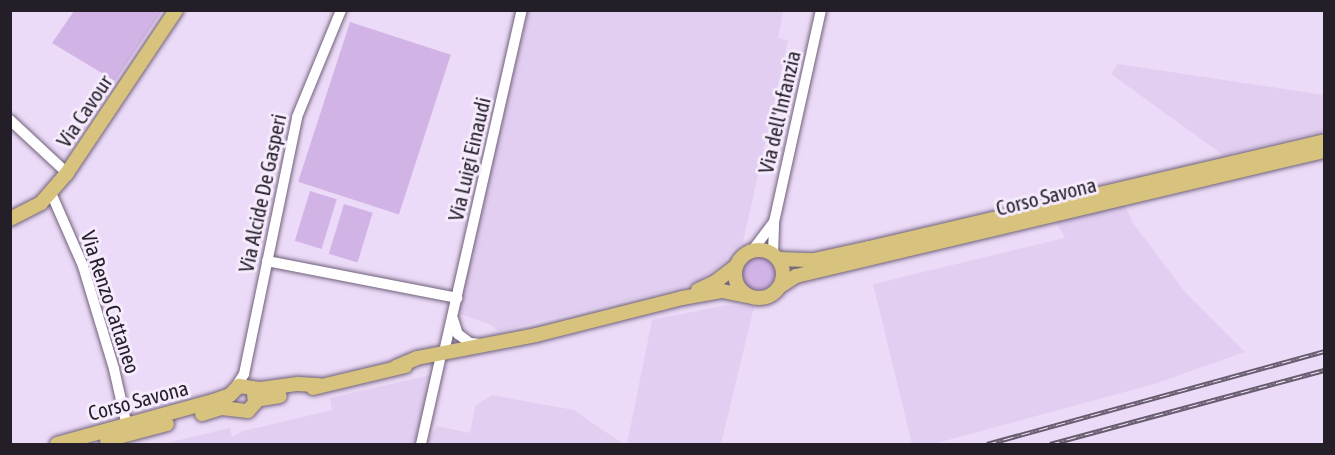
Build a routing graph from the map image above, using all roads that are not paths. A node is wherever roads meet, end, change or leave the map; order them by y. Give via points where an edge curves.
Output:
1 (176, 10) edge
2 (341, 10) edge
3 (522, 10) edge
4 (822, 10) edge
5 (10, 120) edge
6 (1324, 141) edge
7 (1324, 151) edge
8 (67, 173) junction
9 (51, 193) junction
10 (10, 219) edge
11 (774, 222) junction
12 (752, 250) junction
13 (775, 256) junction
14 (267, 261) junction
15 (736, 266) junction
16 (779, 287) junction
17 (747, 296) junction
18 (457, 298) junction
19 (682, 298) junction
20 (453, 316) junction
21 (509, 341) junction
22 (480, 344) junction
23 (442, 356) junction
24 (242, 395) junction
25 (127, 426) junction
26 (57, 444) edge
27 (87, 444) edge
28 (421, 444) edge

1 - 8 main road, Via Cavour
2 - 14 street, Via Alcide De Gasperi via 297,117
3 - 18 street, Via Luigi Einaudi
4 - 11 street, Via dell'Infanzia
5 - 8 street
6 - 13 main road, Corso Savona via 814,260
7 - 16 main road, Corso Savona via 796,276
8 - 9 main road, Via Cavour
9 - 10 main road, Via Cavour via 41,203
9 - 25 street, Via Renzo Cattaneo via 83,266
11 - 12 street, Via dell'Infanzia
11 - 13 street, Via dell'Infanzia
12 - 13 main road
12 - 15 main road
13 - 16 main road via 783,276
14 - 18 street
14 - 24 street, Via Alcide De Gasperi
15 - 17 main road via 736,283
15 - 19 main road, Corso Savona via 715,282
16 - 17 main road via 768,297
17 - 19 main road, Corso Savona via 722,291
18 - 20 street, Via Luigi Einaudi
19 - 21 main road, Corso Savona
20 - 22 street via 458,333 470,343
20 - 23 street, Via Luigi Einaudi
21 - 22 main road, Corso Savona
21 - 23 main road, Corso Savona via 480,351
22 - 23 main road, Corso Savona
23 - 24 main road, Corso Savona via 320,385 298,384
23 - 28 street, Via Luigi Einaudi
24 - 25 main road, Corso Savona
24 - 27 main road, Corso Savona via 216,410
25 - 26 main road, Corso Savona

